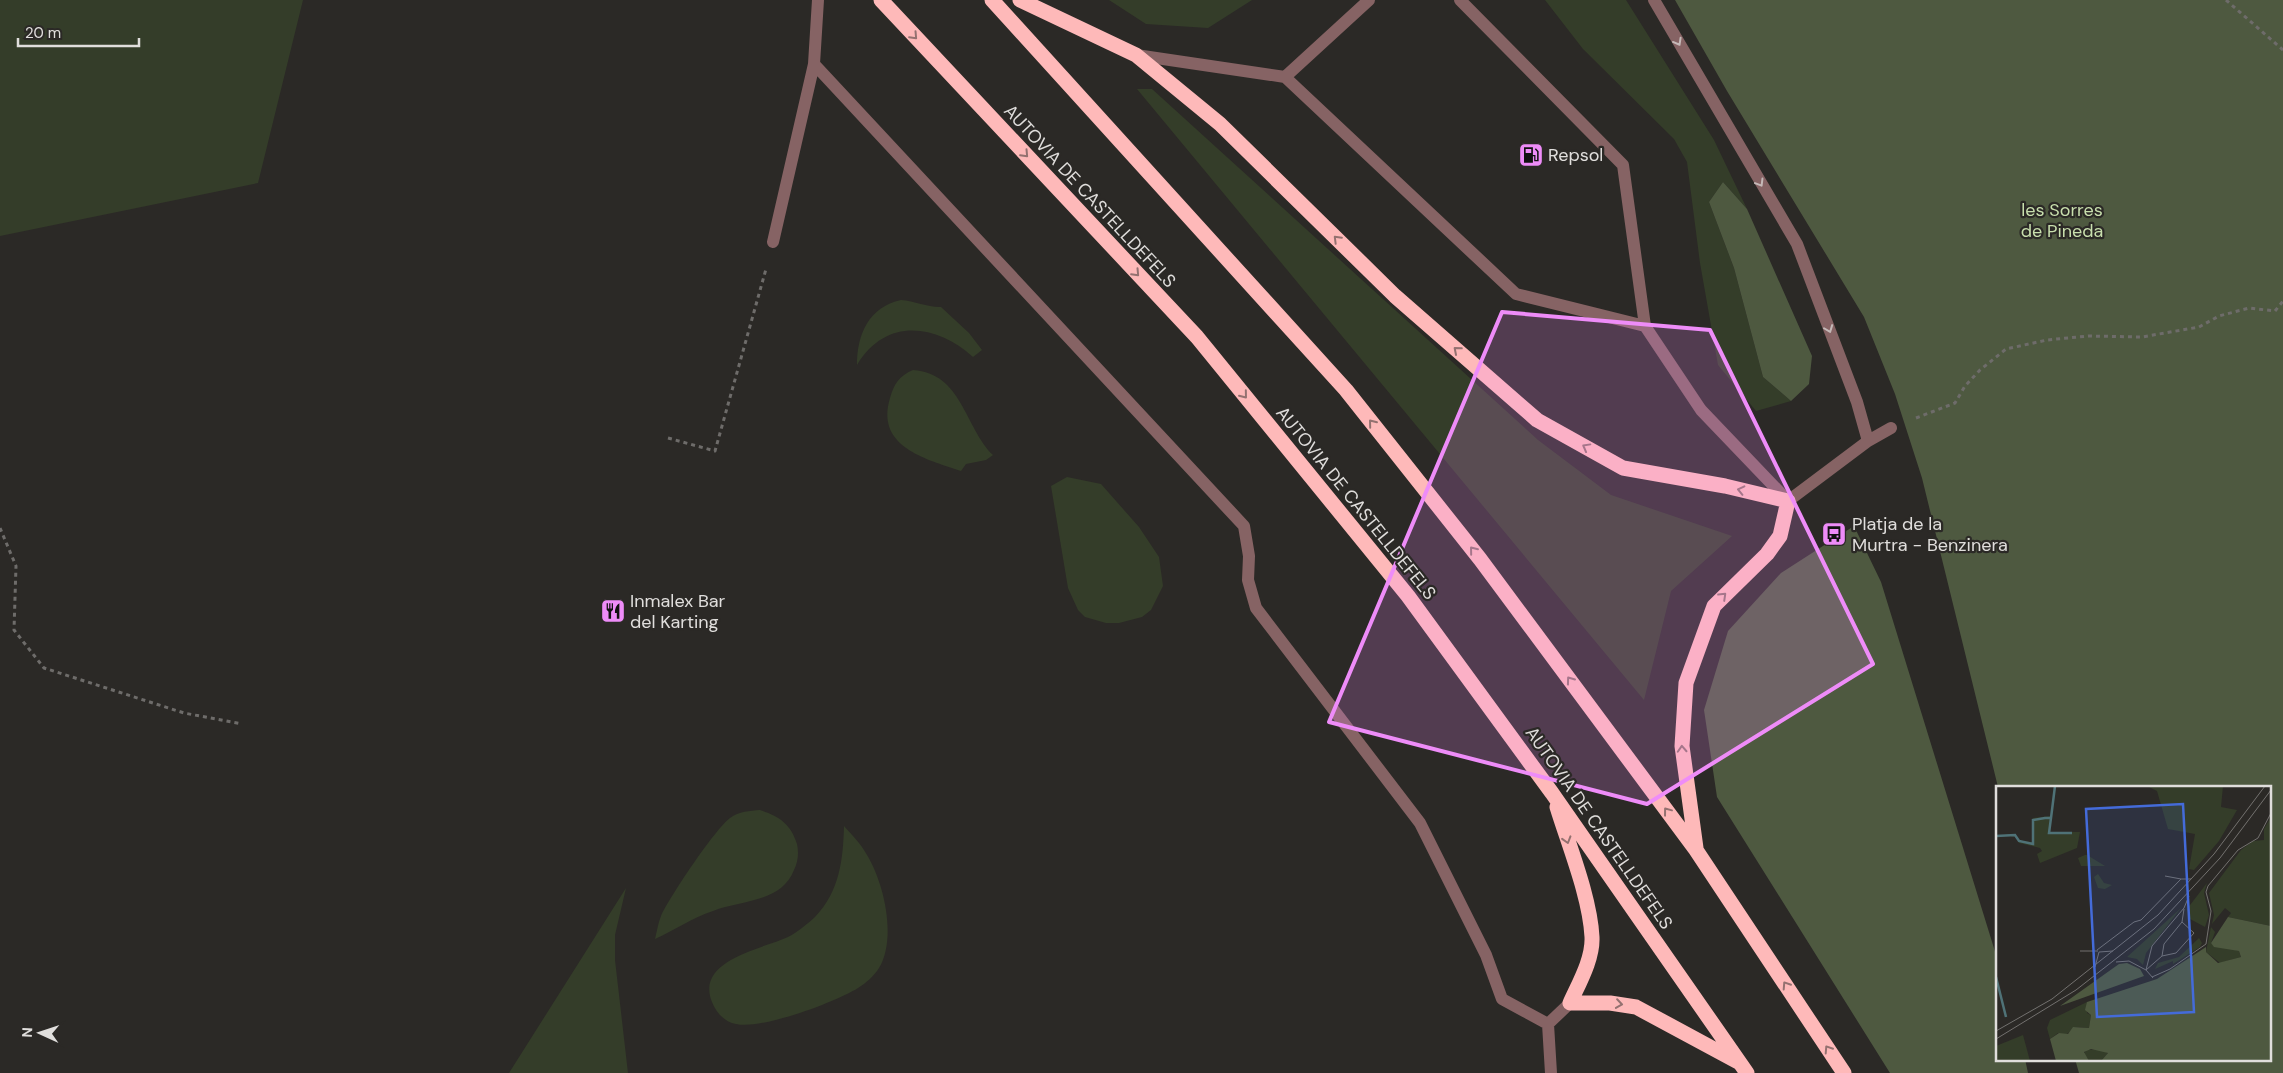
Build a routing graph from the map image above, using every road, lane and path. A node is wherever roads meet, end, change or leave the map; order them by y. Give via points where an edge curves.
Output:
1 (818, 0) edge
2 (881, 0) edge
3 (992, 0) edge
4 (1020, 0) edge
5 (1369, 0) edge
6 (1460, 0) edge
7 (1654, 0) edge
8 (2226, 0) edge
9 (2283, 50) edge
10 (1136, 55) junction
11 (814, 64) junction
12 (1285, 77) junction
13 (773, 242) joint
14 (2283, 301) edge
15 (1645, 326) junction
16 (1891, 428) joint
17 (668, 438) dead end
18 (1868, 441) junction
19 (1788, 501) junction
20 (0, 528) edge
21 (242, 724) dead end
22 (1552, 793) junction
23 (1696, 850) junction
24 (1570, 1003) junction
25 (1548, 1024) junction
26 (1744, 1068) edge
27 (1551, 1073) edge
28 (1844, 1073) edge

1 - 11 lane
2 -> 22 highway, AUTOVIA DE CASTELLDEFELS via 1197,337 1408,596
23 -> 3 highway via 1480,559 1346,390
4 - 10 highway
5 - 12 lane
6 - 15 lane via 1623,165
7 -> 18 lane via 1796,244 1857,402
8 - 9 path
10 - 12 lane
19 -> 10 highway via 1623,468 1537,420 1395,296 1220,124
11 - 13 lane
11 - 25 lane via 1244,526 1249,556 1248,580 1256,608 1420,823 1486,955 1502,999
12 - 15 lane via 1516,294
13 - 17 path via 715,450
14 - 16 path via 2275,311 2248,308 2219,316 2199,327 2142,337 2088,336 2006,349 1965,386 1955,403
15 - 19 lane via 1701,410
16 - 18 lane
18 - 19 lane
23 -> 19 highway via 1682,746 1686,682 1714,606 1767,554 1780,536
20 - 21 path via 16,566 14,630 44,668 184,713
22 -> 24 highway via 1586,902 1592,939 1585,970
22 - 26 highway, AUTOVIA DE CASTELLDEFELS
28 -> 23 highway
24 - 25 lane
24 -> 26 highway via 1636,1007
25 - 27 lane

